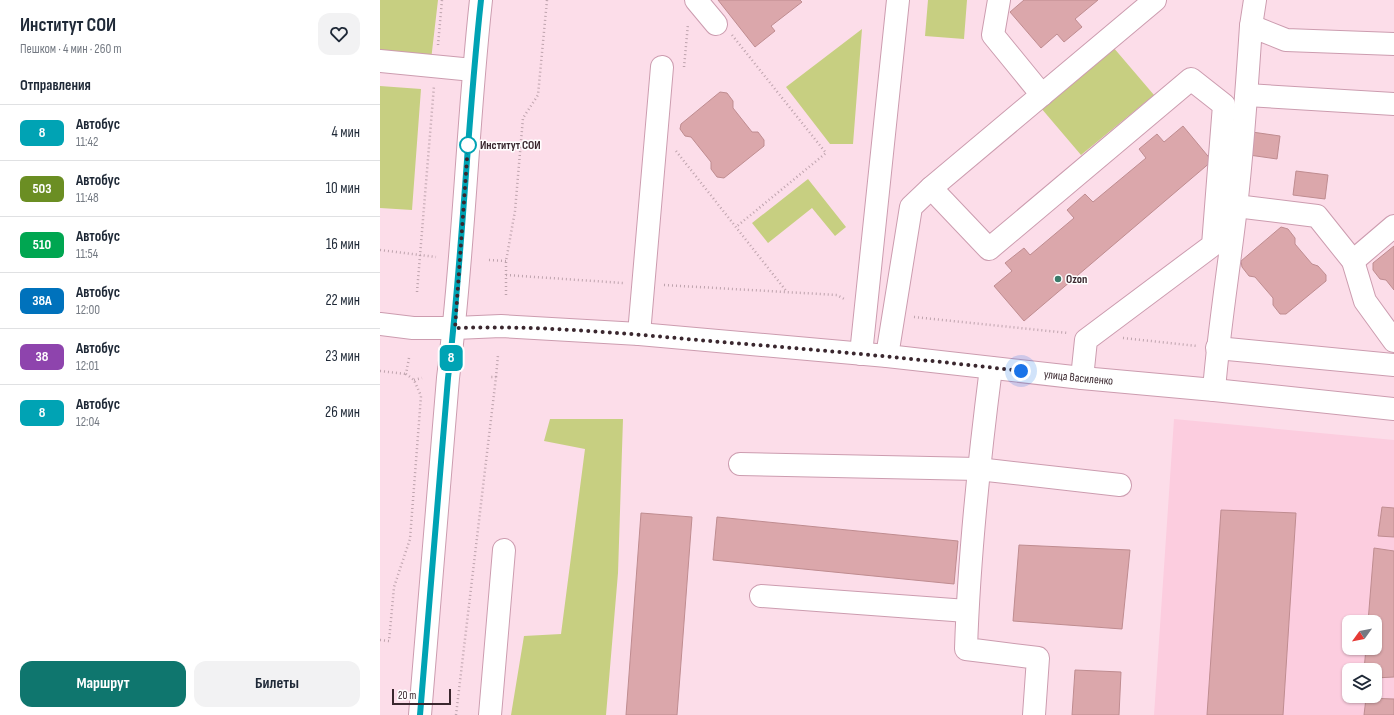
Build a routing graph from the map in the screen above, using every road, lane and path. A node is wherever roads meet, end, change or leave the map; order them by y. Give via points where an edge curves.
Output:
1 (442, 0) edge
2 (481, 0) edge
3 (547, 0) edge
4 (696, 0) edge
5 (898, 0) edge
6 (999, 0) edge
7 (1155, 0) edge
8 (1255, 0) edge
9 (688, 24) dead end
10 (1251, 26) junction
11 (722, 27) joint
12 (1394, 44) edge
13 (380, 61) edge
14 (436, 67) junction
15 (662, 67) dead end
16 (473, 70) junction
17 (683, 71) dead end
18 (1042, 95) junction
19 (1246, 95) junction
20 (1394, 104) edge
21 (675, 150) dead end
22 (931, 188) junction
23 (1236, 206) junction
24 (1394, 226) edge
25 (736, 227) junction
26 (380, 250) edge
27 (419, 255) junction
28 (436, 256) dead end
29 (490, 260) dead end
30 (506, 261) junction
31 (1353, 261) junction
32 (417, 292) dead end
33 (787, 292) dead end
34 (506, 295) dead end
35 (380, 324) edge
36 (455, 328) junction
37 (639, 334) junction
38 (1394, 341) edge
39 (1218, 348) junction
40 (861, 354) junction
41 (498, 355) dead end
42 (887, 356) junction
43 (409, 358) dead end
44 (1394, 365) edge
45 (991, 368) junction
46 (380, 371) edge
47 (406, 374) junction
48 (490, 377) dead end
49 (496, 377) junction
50 (422, 378) dead end
51 (1082, 378) junction
52 (414, 380) junction
53 (1214, 390) junction
54 (1394, 409) edge
55 (740, 464) dead end
56 (978, 469) junction
57 (1120, 485) dead end
58 (504, 550) dead end
59 (761, 596) dead end
60 (967, 611) junction
61 (380, 640) edge
62 (420, 715) edge
63 (456, 715) edge
64 (490, 715) edge
65 (1034, 715) edge

1 - 14 path
2 - 16 street
3 - 30 path via 538,95 523,118 515,212
4 - 11 street
5 - 40 street
6 - 18 street via 993,36
7 - 18 street
8 - 10 street
9 - 17 path
10 - 12 street via 1286,40
10 - 19 street
11 - 25 path via 826,152
13 - 14 street
14 - 16 street
14 - 27 path
15 - 37 street
16 - 36 street
18 - 22 street
19 - 20 street
19 - 23 street
21 - 25 path
22 - 42 street via 911,207
22 - 51 street via 989,249 1190,79 1224,105 1213,245 1086,340
23 - 31 street via 1317,216
23 - 39 street
24 - 31 street
25 - 33 path
26 - 27 path
27 - 28 path
27 - 32 path
29 - 30 path
30 - 34 path
31 - 38 street via 1365,301
35 - 36 street, улица Василенко via 413,328
36 - 37 street, улица Василенко via 501,326
36 - 62 street via 448,378
37 - 40 street, улица Василенко
39 - 44 street
39 - 53 street
40 - 42 street, улица Василенко
41 - 49 path
42 - 45 street, улица Василенко
43 - 47 path
45 - 51 street, улица Василенко
45 - 56 street
46 - 47 path
47 - 52 path
48 - 49 path
49 - 63 path
50 - 52 path
51 - 53 street, улица Василенко
52 - 61 path via 421,396 410,539 394,587 389,641
53 - 54 street, улица Василенко
55 - 56 street
56 - 57 street
56 - 60 street
58 - 64 street
59 - 60 street
60 - 65 street via 966,649 1038,658

